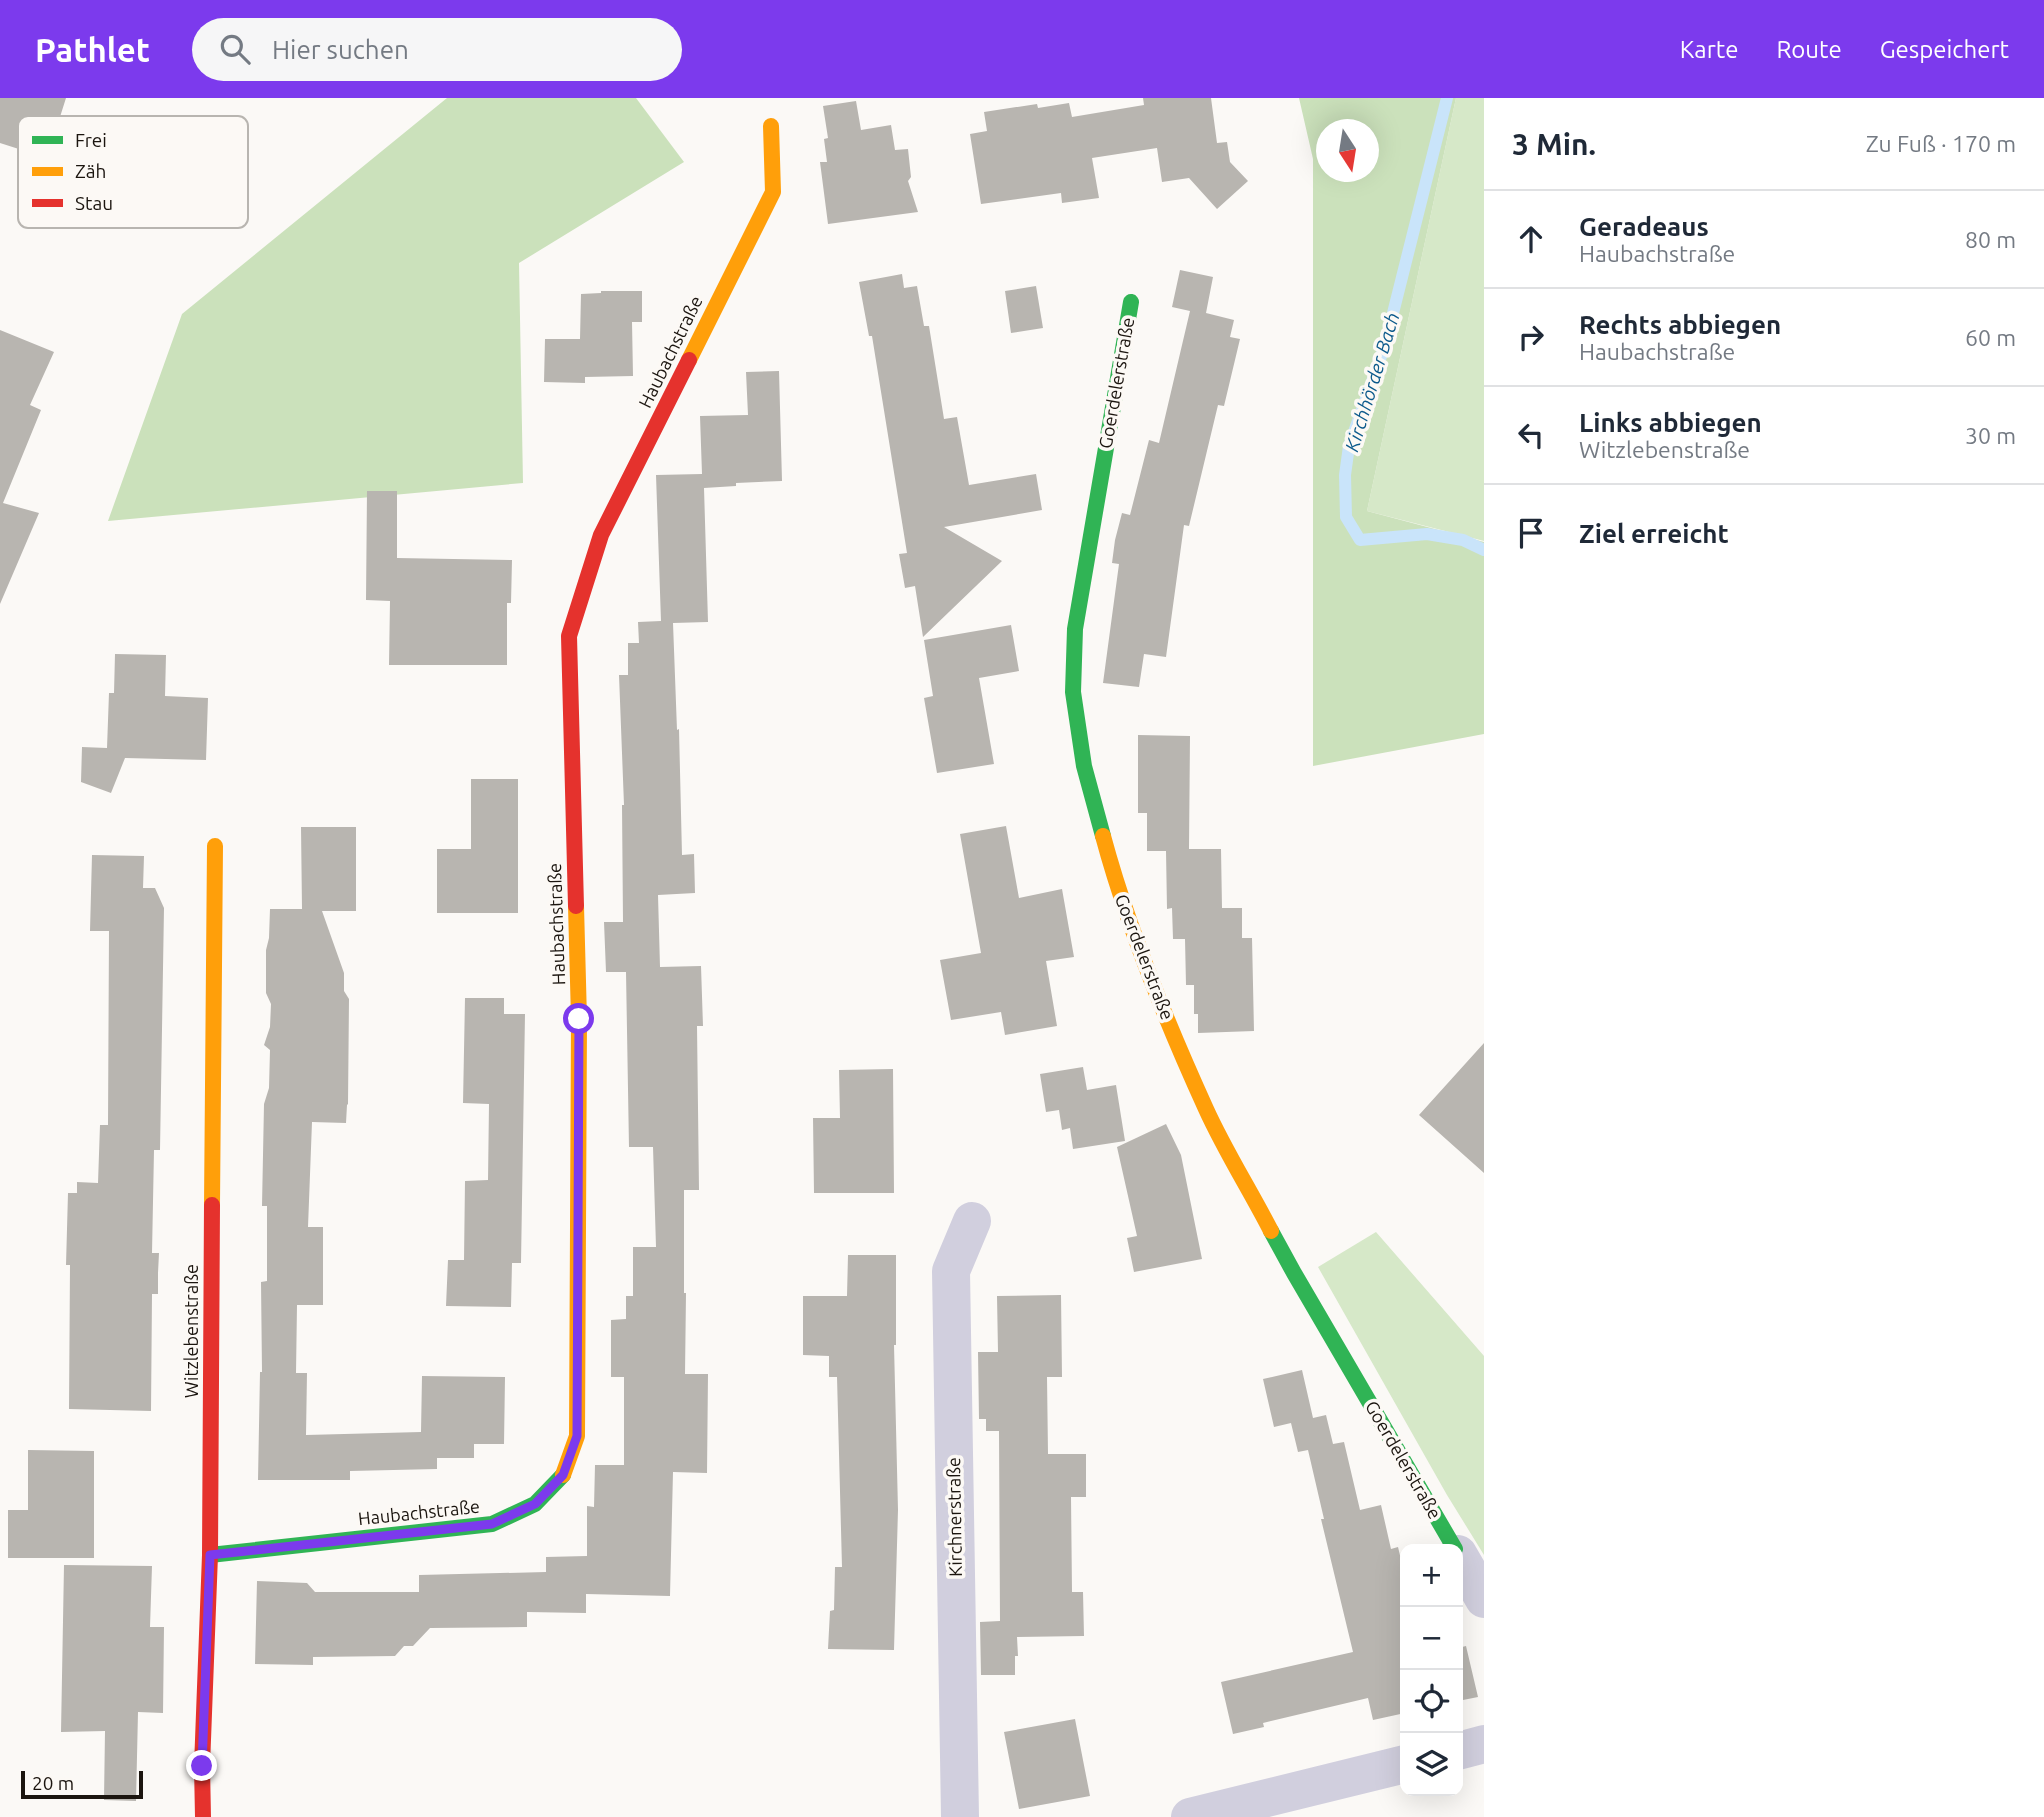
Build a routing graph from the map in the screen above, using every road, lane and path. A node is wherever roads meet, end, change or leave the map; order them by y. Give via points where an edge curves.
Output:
1 (771, 126) dead end
2 (1130, 302) dead end
3 (215, 846) dead end
4 (972, 1221) dead end
5 (1452, 1544) edge
6 (210, 1555) junction
7 (1463, 1563) edge
8 (1484, 1599) edge
9 (1484, 1744) edge
10 (1463, 1750) edge
11 (1400, 1765) edge
12 (203, 1817) edge
13 (960, 1817) edge
14 (1190, 1817) edge

1 - 6 street, Haubachstraße via 773,192 601,535 569,636 579,1019 577,1436 563,1475 535,1504 492,1524
2 - 5 street, Goerdelerstraße via 1075,629 1073,692 1084,766 1116,885 1207,1111 1294,1273
3 - 6 street, Witzlebenstraße
4 - 13 street, Kirchnerstraße via 951,1271
6 - 12 street, Witzlebenstraße
7 - 8 street
9 - 10 street
11 - 14 street

